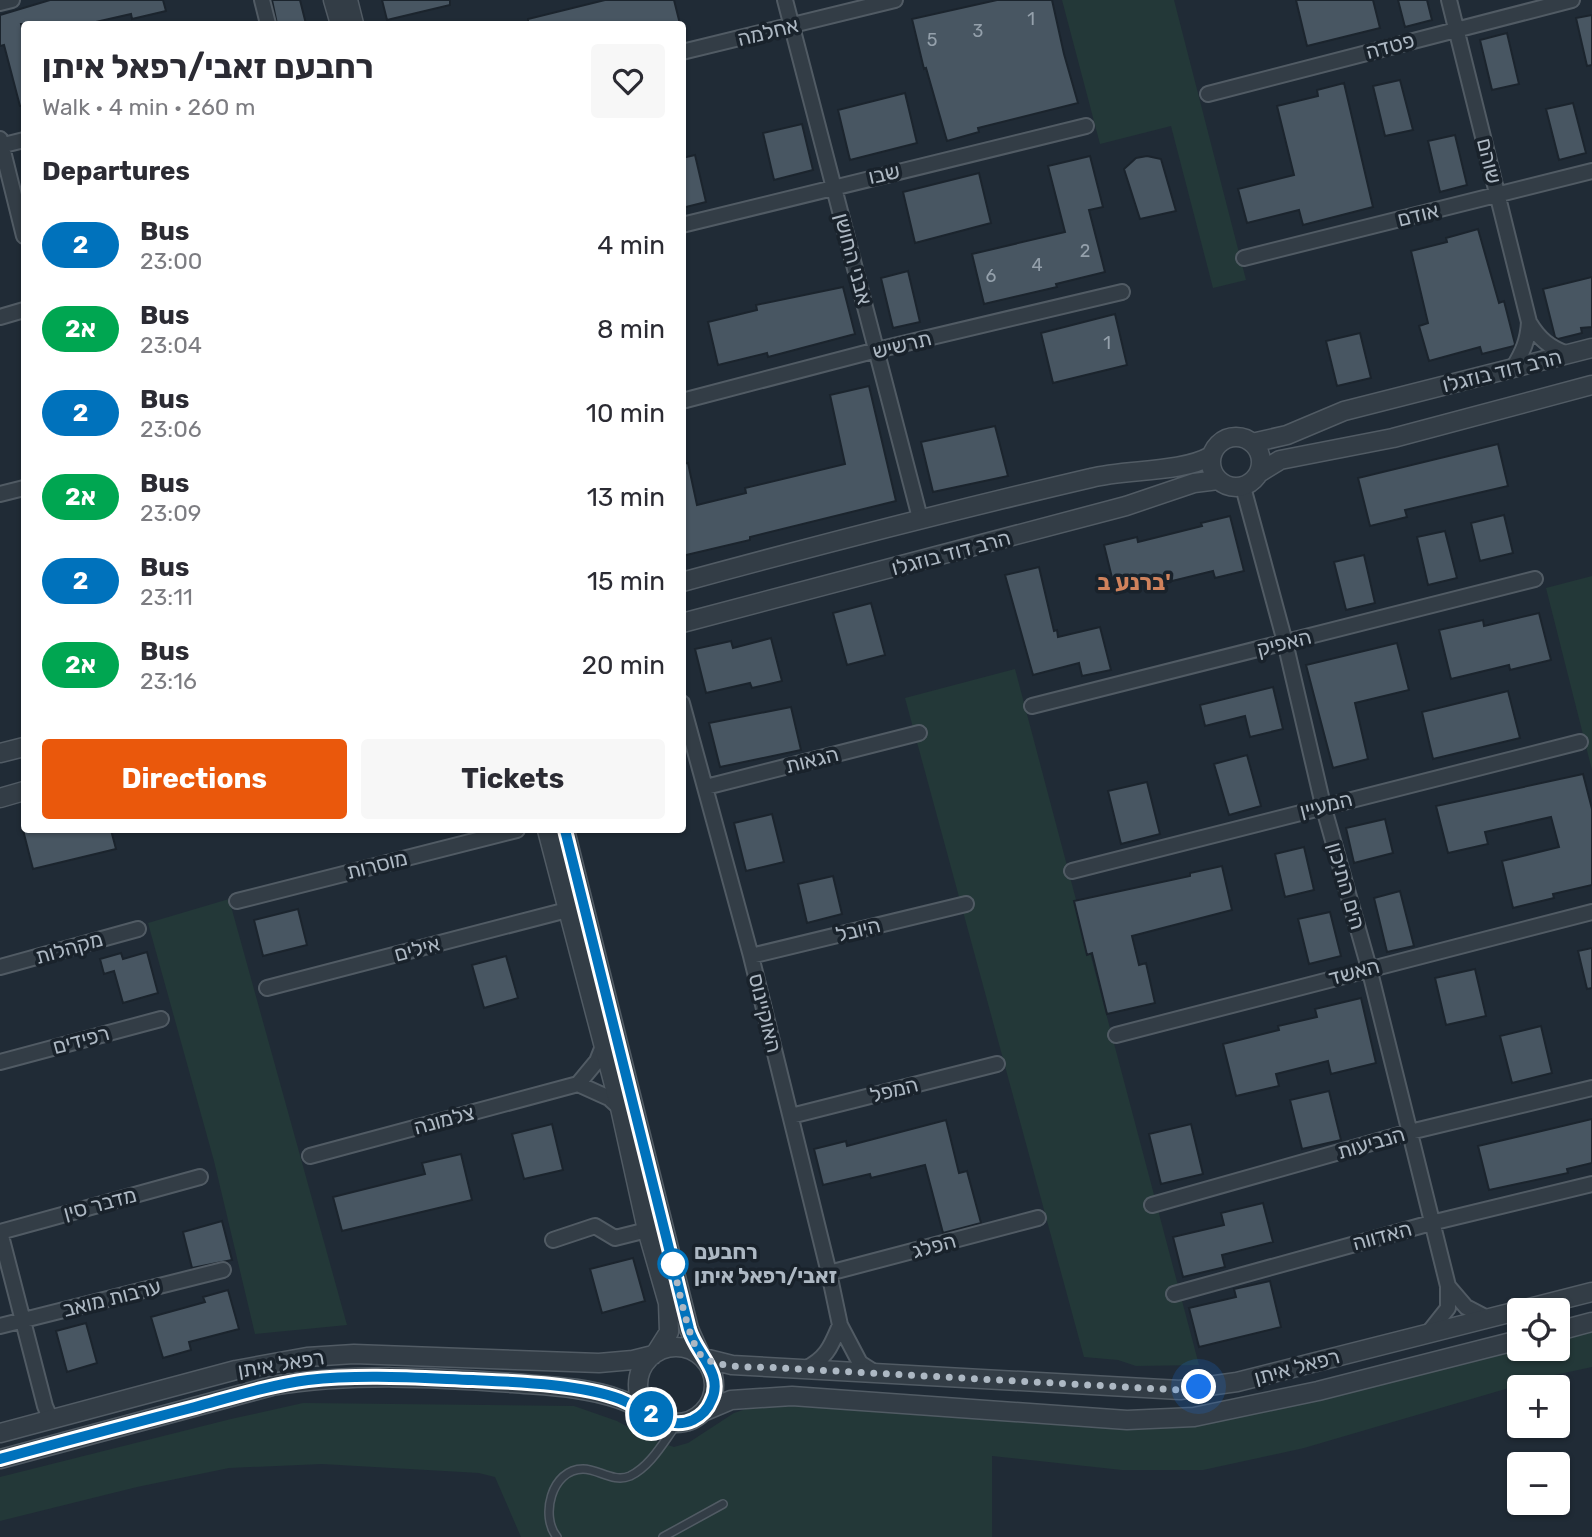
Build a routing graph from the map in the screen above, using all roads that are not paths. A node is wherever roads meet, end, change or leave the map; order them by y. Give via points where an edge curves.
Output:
1 (12, 0) edge
2 (262, 0) edge
3 (334, 0) edge
4 (348, 0) edge
5 (785, 0) edge
6 (895, 0) edge
7 (1449, 0) edge
8 (1572, 0) edge
9 (0, 3) edge
10 (267, 21) edge
11 (339, 21) edge
12 (353, 21) edge
13 (792, 26) junction
14 (1456, 29) junction
15 (686, 51) edge
16 (1208, 94) dead end
17 (1086, 126) dead end
18 (21, 141) edge
19 (1, 144) edge
20 (1592, 171) edge
21 (834, 186) junction
22 (1497, 196) junction
23 (21, 224) edge
24 (686, 224) edge
25 (1244, 258) dead end
26 (1122, 292) dead end
27 (21, 311) edge
28 (0, 317) edge
29 (1529, 322) junction
30 (1592, 348) edge
31 (877, 351) junction
32 (1568, 354) junction
33 (1513, 368) junction
34 (1592, 385) edge
35 (686, 400) edge
36 (1252, 443) junction
37 (1211, 456) junction
38 (1259, 473) junction
39 (1218, 480) junction
40 (1243, 486) junction
41 (21, 489) edge
42 (0, 494) edge
43 (920, 518) junction
44 (1535, 579) dead end
45 (686, 581) edge
46 (686, 623) edge
47 (1285, 642) junction
48 (1032, 706) dead end
49 (686, 717) edge
50 (919, 733) dead end
51 (1580, 742) dead end
52 (21, 748) edge
53 (0, 754) edge
54 (706, 787) junction
55 (21, 792) edge
56 (0, 797) edge
57 (1324, 806) junction
58 (505, 833) edge
59 (548, 833) edge
60 (566, 833) edge
61 (1072, 871) dead end
62 (237, 901) dead end
63 (966, 904) dead end
64 (567, 910) junction
65 (1592, 912) edge
66 (138, 929) dead end
67 (751, 956) junction
68 (0, 967) edge
69 (1369, 968) junction
70 (267, 988) dead end
71 (161, 1019) dead end
72 (1116, 1035) dead end
73 (603, 1045) junction
74 (0, 1062) edge
75 (997, 1063) dead end
76 (578, 1084) junction
77 (1592, 1088) edge
78 (620, 1108) junction
79 (791, 1116) junction
80 (1410, 1132) junction
81 (310, 1156) dead end
82 (200, 1177) dead end
83 (1592, 1184) edge
84 (1152, 1205) dead end
85 (1038, 1218) dead end
86 (1431, 1223) junction
87 (647, 1230) junction
88 (0, 1232) edge
89 (553, 1240) dead end
90 (223, 1270) dead end
91 (830, 1273) junction
92 (1448, 1286) junction
93 (1592, 1292) edge
94 (1174, 1294) dead end
95 (1486, 1318) junction
96 (23, 1321) junction
97 (1592, 1322) edge
98 (840, 1325) junction
99 (0, 1326) edge
100 (1570, 1328) edge
101 (1430, 1332) junction
102 (1507, 1343) edge
103 (655, 1353) junction
104 (702, 1357) junction
105 (805, 1369) junction
106 (874, 1372) junction
107 (705, 1411) junction
108 (657, 1418) junction
109 (51, 1420) junction
110 (677, 1423) junction
111 (0, 1433) edge
112 (0, 1459) edge
113 (723, 1503) dead end
114 (557, 1537) edge
115 (663, 1537) edge

1 - 9 street
2 - 10 street
3 - 11 street
4 - 12 street
5 - 13 street, אבני החושן
6 - 13 street, אחלמה
7 - 14 street, שוהם
8 - 14 street, פטדה
13 - 15 street, אחלמה
13 - 21 street, אבני החושן
14 - 16 street, פטדה
14 - 22 street, שוהם
17 - 21 street, שבו
18 - 19 street
19 - 23 street
20 - 22 street, אודם
21 - 24 street, שבו
21 - 31 street, אבני החושן
22 - 25 street, אודם
22 - 29 street, שוהם
26 - 31 street, תרשיש
27 - 28 street
29 - 32 street, שוהם via 1544,342
29 - 33 street, שוהם via 1528,340
30 - 32 street, הרב דוד בוזגלו
31 - 35 street, תרשיש
31 - 43 street, אבני החושן
32 - 33 street, הרב דוד בוזגלו
33 - 36 street, הרב דוד בוזגלו via 1344,411 1287,435
34 - 38 street, הרב דוד בוזגלו via 1393,438 1280,460
36 - 37 street via 1228,438
36 - 38 street via 1261,457
37 - 39 street
37 - 43 street, הרב דוד בוזגלו via 1183,465 1100,476
38 - 40 street
39 - 40 street via 1232,488
39 - 46 street, הרב דוד בוזגלו
40 - 47 street, הים התיכון
41 - 42 street
43 - 45 street, הרב דוד בוזגלו
44 - 47 street, האפיק
47 - 48 street, האפיק
47 - 57 street, הים התיכון
49 - 54 street, האוקיינוס
50 - 54 street, הגאות
51 - 57 street, המעיין
52 - 53 street
54 - 67 street, האוקיינוס
55 - 56 street
57 - 61 street, המעיין
57 - 69 street, הים התיכון
58 - 62 street, מוסרות
59 - 64 street
60 - 104 street via 689,1329
63 - 67 street, היובל
64 - 70 street, אילים
64 - 73 street
65 - 69 street, האשד
66 - 68 street, מקהלות
67 - 79 street, האוקיינוס
69 - 72 street, האשד
69 - 80 street, הים התיכון
71 - 74 street, רפידים
73 - 76 street
73 - 78 street
75 - 79 street, המפל
76 - 78 street via 609,1097
76 - 81 street, צלמונה
77 - 80 street, הנביעות
78 - 87 street
79 - 91 street, האוקיינוס
80 - 84 street, הנביעות
80 - 86 street, הים התיכון
82 - 88 street, מדבר סין
83 - 86 street, האדווה
85 - 91 street, הפלג
86 - 92 street, הים התיכון
86 - 94 street, האדווה
87 - 89 street via 615,1238 595,1226
87 - 103 street via 668,1303 669,1332
88 - 96 street
90 - 96 street, ערבות מואב
91 - 98 street, האוקיינוס
92 - 95 street, הים התיכון via 1466,1307
92 - 101 street, הים התיכון via 1448,1308
93 - 95 street, רפאל איתן
95 - 101 street, רפאל איתן
96 - 99 street, ערבות מואב
96 - 109 street
97 - 100 street
98 - 105 street via 828,1352
98 - 106 street, האוקיינוס via 860,1363
101 - 106 street, רפאל איתן via 1237,1382 1180,1390
102 - 107 street, רפאל איתן via 1194,1417 1127,1420 792,1396 731,1400
103 - 104 street via 684,1347
103 - 108 street via 643,1366 638,1383 644,1406
103 - 109 street, רפאל איתן via 599,1363 354,1354 307,1357 236,1370
104 - 105 street, רפאל איתן via 732,1365
104 - 107 street via 715,1384
105 - 106 street, רפאל איתן
107 - 110 street
108 - 110 street
108 - 112 street, רפאל איתן via 617,1398 561,1387 474,1380 309,1380
109 - 111 street, רפאל איתן
110 - 114 lane via 647,1463 629,1476 616,1478 582,1469 565,1476 548,1504
113 - 115 lane

